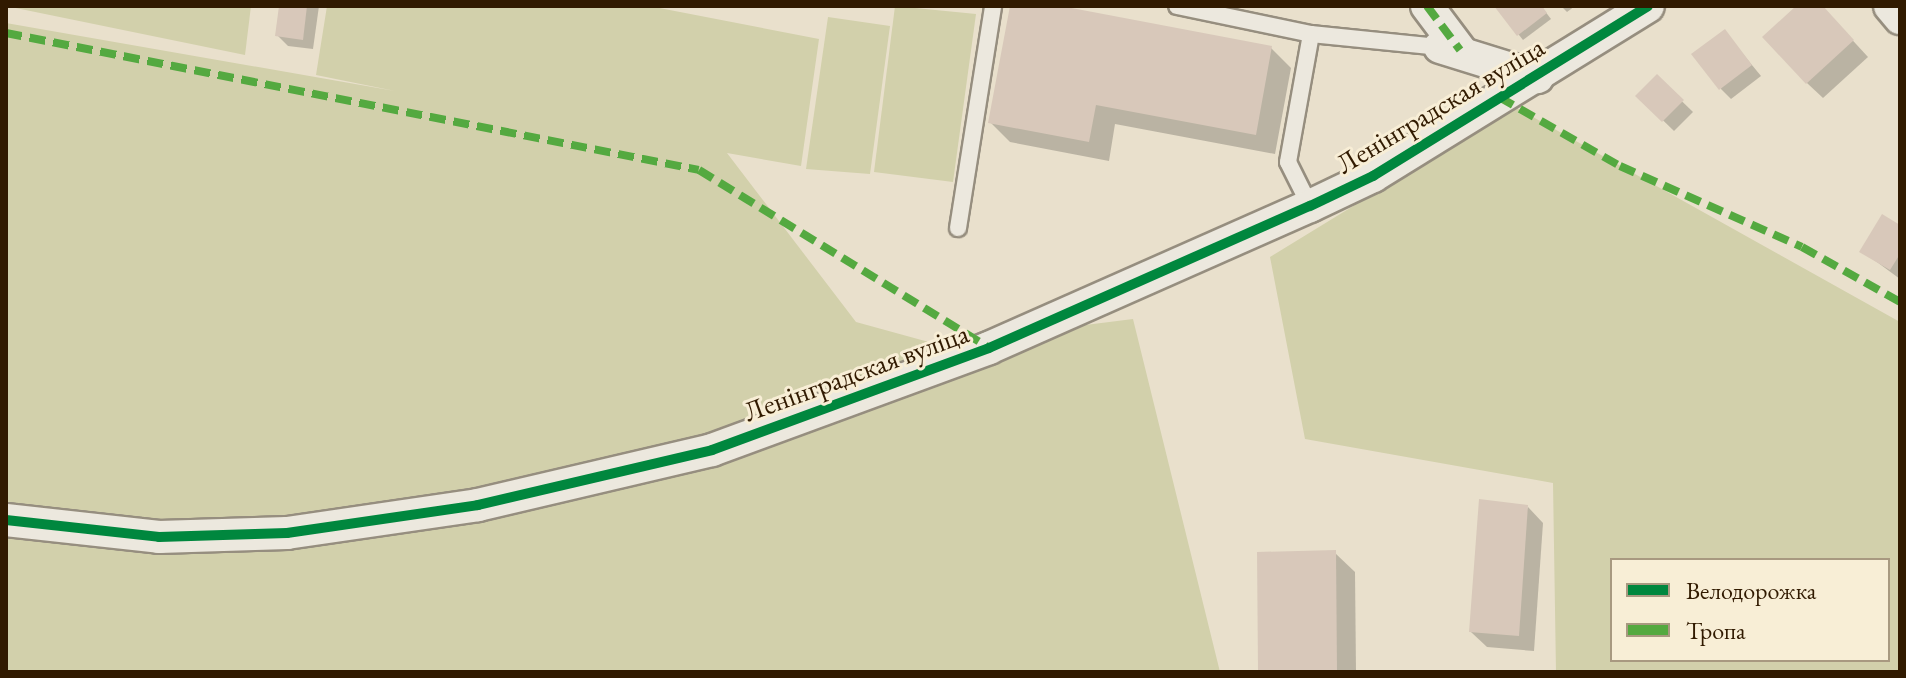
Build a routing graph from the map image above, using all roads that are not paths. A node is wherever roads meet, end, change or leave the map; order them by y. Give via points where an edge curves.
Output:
1 (993, 6) edge
2 (1177, 6) edge
3 (1427, 6) edge
4 (1648, 6) edge
5 (1890, 6) edge
6 (1900, 18) edge
7 (1311, 34) junction
8 (1450, 48) junction
9 (1537, 77) junction
10 (1310, 206) junction
11 (958, 228) dead end
12 (6, 520) edge

1 - 11 lane
2 - 7 lane
3 - 8 street, Ленінградская вуліца
4 - 9 street, Ленінградская вуліца
5 - 6 street
7 - 8 lane
7 - 10 lane via 1288,162
8 - 9 street, Ленінградская вуліца
9 - 10 street, Ленінградская вуліца
10 - 12 street, Ленінградская вуліца via 989,348 712,450 478,505 287,533 159,537

